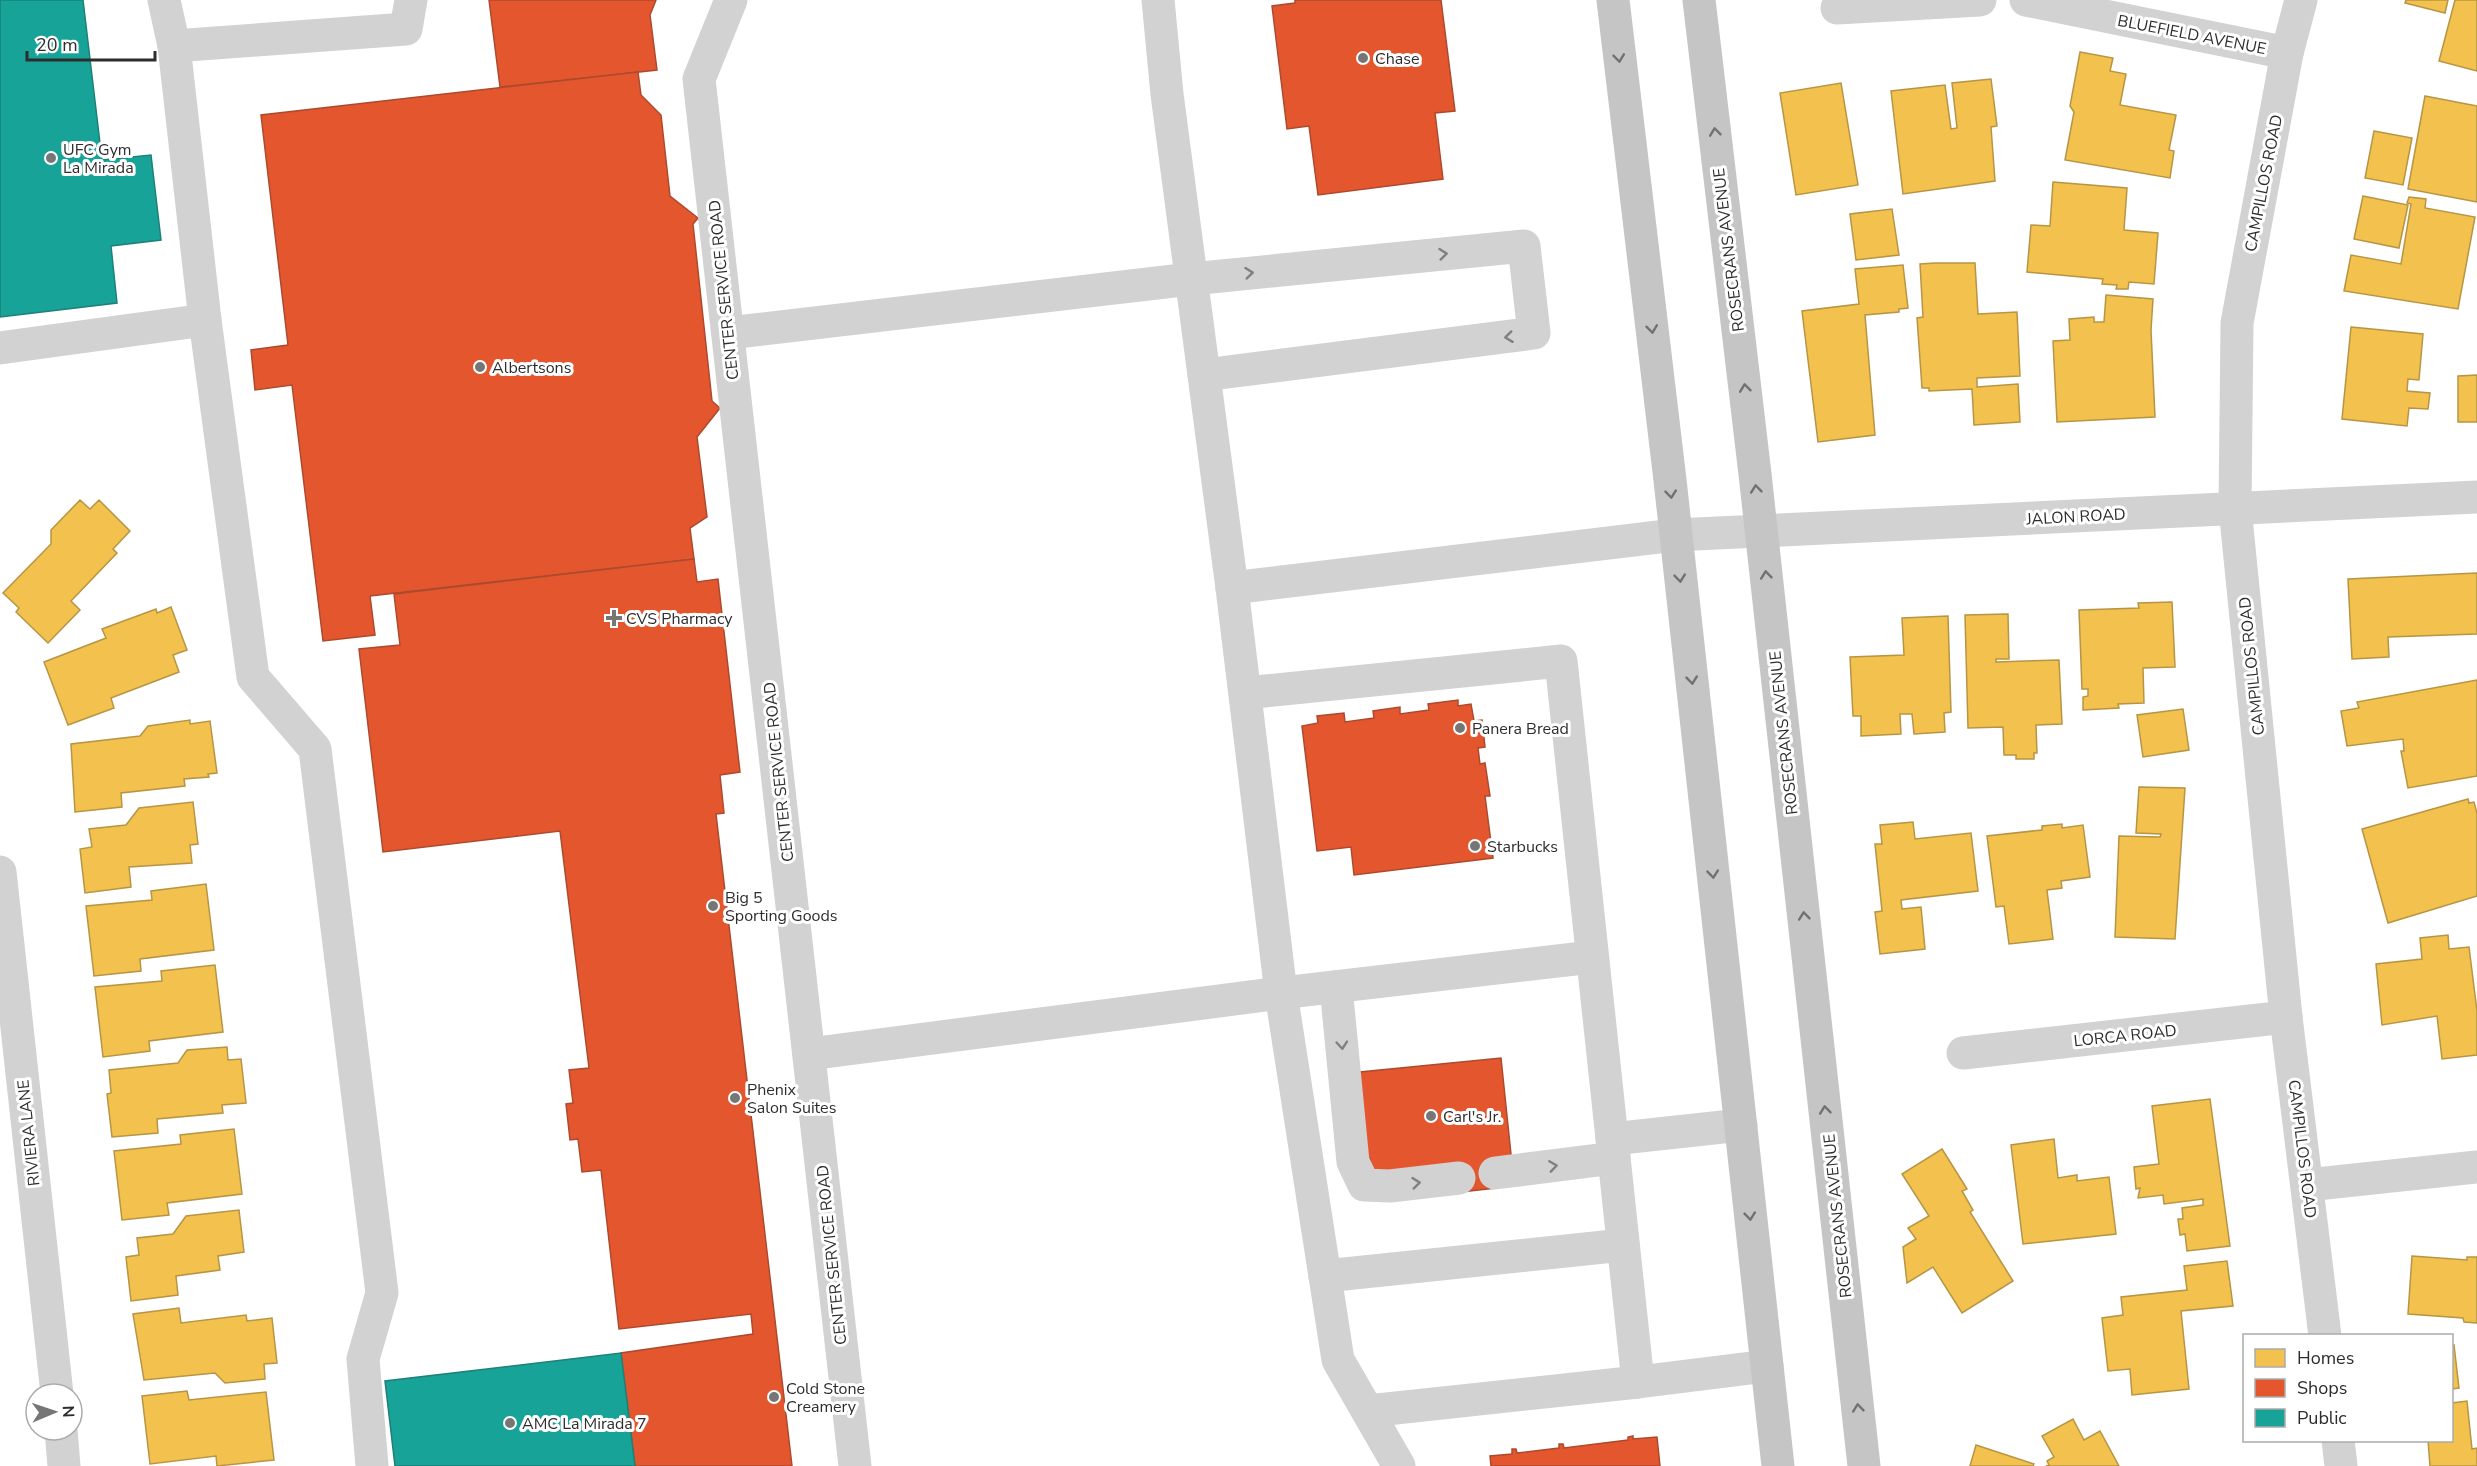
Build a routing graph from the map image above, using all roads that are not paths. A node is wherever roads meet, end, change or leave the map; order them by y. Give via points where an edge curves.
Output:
1 (164, 0) edge
2 (411, 0) edge
3 (731, 0) edge
4 (1158, 0) edge
5 (1613, 0) edge
6 (1699, 0) edge
7 (1980, 0) edge
8 (2026, 0) edge
9 (2301, 0) edge
10 (1837, 8) dead end
11 (174, 46) junction
12 (2287, 53) junction
13 (1191, 279) junction
14 (205, 320) junction
15 (728, 333) junction
16 (0, 348) edge
17 (1204, 375) junction
18 (2477, 497) edge
19 (2235, 508) junction
20 (1761, 530) junction
21 (1675, 535) junction
22 (1233, 588) junction
23 (1245, 693) junction
24 (0, 872) edge
25 (1592, 957) junction
26 (1336, 987) junction
27 (1281, 993) junction
28 (2286, 1017) junction
29 (1964, 1053) dead end
30 (809, 1054) junction
31 (1741, 1125) junction
32 (1613, 1148) junction
33 (2477, 1167) edge
34 (1495, 1173) dead end
35 (1459, 1178) dead end
36 (2307, 1185) junction
37 (1623, 1245) junction
38 (1325, 1276) junction
39 (2325, 1334) edge
40 (1767, 1366) junction
41 (56, 1382) edge
42 (1638, 1382) junction
43 (1368, 1411) junction
44 (62, 1442) edge
45 (2338, 1442) edge
46 (64, 1466) edge
47 (372, 1466) edge
48 (855, 1466) edge
49 (1398, 1466) edge
50 (1778, 1466) edge
51 (1864, 1466) edge
52 (2341, 1466) edge

1 - 11 street
2 - 11 street via 406,29
3 - 15 street, CENTER SERVICE ROAD via 699,79
4 - 13 street
5 -> 21 main road
20 -> 6 main road, ROSECRANS AVENUE
7 - 10 street
8 - 12 street, BLUEFIELD AVENUE
9 - 12 street, CAMPILLOS ROAD
11 - 14 street
12 - 19 street, CAMPILLOS ROAD via 2237,324
13 - 15 street
13 - 17 street
13 -> 17 street via 1524,246 1534,333
14 - 16 street
14 - 47 street via 253,677 315,749 382,1293 363,1359
15 - 30 street, CENTER SERVICE ROAD
17 - 22 street
18 - 19 street, JALON ROAD
19 - 20 street, JALON ROAD
19 - 28 street, CAMPILLOS ROAD
20 - 21 street, JALON ROAD
51 -> 20 main road, ROSECRANS AVENUE
21 - 22 street, JALON ROAD
21 -> 31 main road
22 - 23 street
23 - 25 street via 1562,661
23 - 27 street
24 - 41 street, RIVIERA LANE
25 - 26 street
25 - 32 street
26 - 27 street
26 -> 35 street via 1353,1162 1364,1185
27 - 30 street
27 - 38 street
28 - 29 street, LORCA ROAD
28 - 36 street, CAMPILLOS ROAD
30 - 48 street, CENTER SERVICE ROAD
31 - 32 street
31 -> 40 main road
34 -> 32 street
32 - 37 street
33 - 36 street
36 - 39 street, CAMPILLOS ROAD
37 - 38 street
37 - 42 street
38 - 43 street via 1338,1360
40 - 42 street
40 - 50 main road
42 - 43 street
43 - 49 street
44 - 46 street
45 - 52 street

